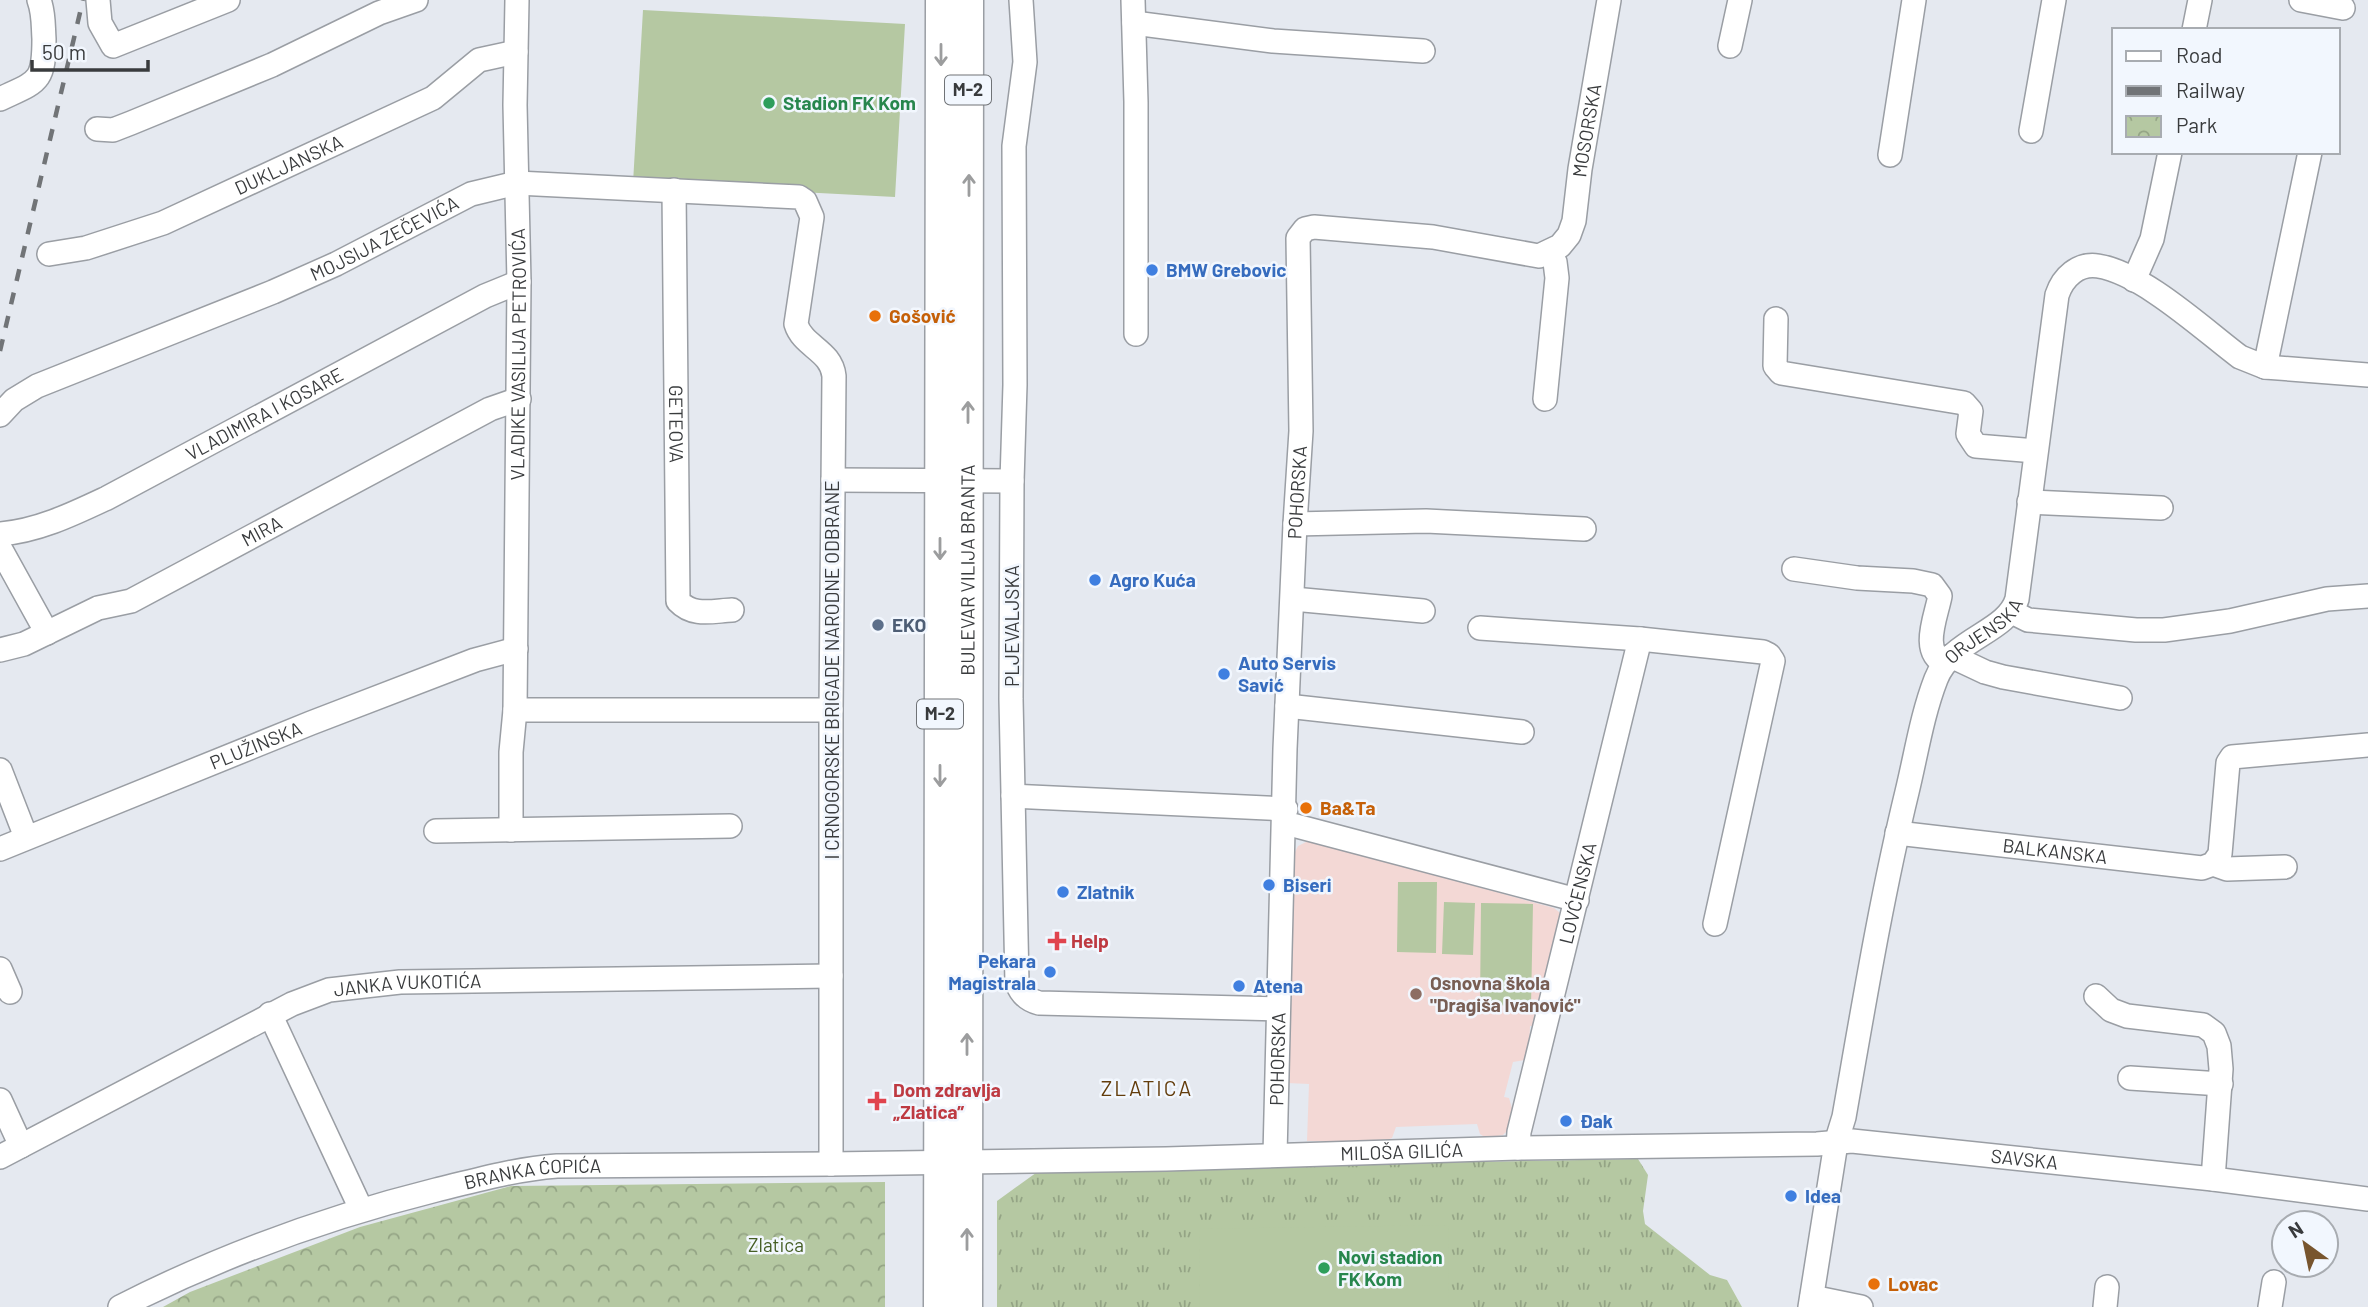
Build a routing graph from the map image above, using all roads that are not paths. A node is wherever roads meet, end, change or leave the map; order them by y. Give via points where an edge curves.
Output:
1 (39, 0) edge
2 (97, 0) edge
3 (416, 0) edge
4 (517, 0) edge
5 (941, 0) edge
6 (968, 0) edge
7 (1021, 0) edge
8 (1133, 0) edge
9 (1609, 0) edge
10 (1740, 0) edge
11 (1914, 0) edge
12 (2054, 0) edge
13 (2200, 0) edge
14 (2301, 0) edge
15 (219, 2) edge
16 (2343, 8) dead end
17 (1134, 23) junction
18 (2194, 28) edge
19 (1730, 46) dead end
20 (1423, 51) dead end
21 (516, 52) junction
22 (0, 99) edge
23 (97, 130) dead end
24 (2031, 131) dead end
25 (2170, 154) edge
26 (2310, 154) edge
27 (1890, 155) dead end
28 (517, 183) junction
29 (674, 190) junction
30 (799, 197) joint
31 (1550, 253) junction
32 (49, 254) dead end
33 (2134, 280) junction
34 (519, 282) junction
35 (1776, 319) dead end
36 (1136, 334) dead end
37 (2265, 367) junction
38 (2368, 375) edge
39 (519, 399) junction
40 (1545, 399) dead end
41 (0, 415) edge
42 (2035, 451) junction
43 (833, 480) junction
44 (954, 480) junction
45 (1012, 481) junction
46 (2029, 502) junction
47 (2161, 508) dead end
48 (1295, 524) junction
49 (1584, 529) dead end
50 (1, 543) edge
51 (1794, 569) dead end
52 (2368, 596) edge
53 (1293, 599) junction
54 (732, 610) dead end
55 (1423, 611) dead end
56 (2012, 612) junction
57 (1480, 628) dead end
58 (47, 633) junction
59 (1640, 639) junction
60 (516, 649) junction
61 (0, 650) edge
62 (1948, 659) junction
63 (2120, 698) dead end
64 (1287, 706) junction
65 (516, 710) junction
66 (831, 710) junction
67 (1522, 732) dead end
68 (2368, 745) edge
69 (0, 770) edge
70 (1013, 796) junction
71 (1285, 816) junction
72 (730, 826) dead end
73 (511, 830) junction
74 (436, 831) dead end
75 (1897, 833) junction
76 (26, 837) junction
77 (0, 849) edge
78 (2214, 864) junction
79 (2285, 867) dead end
80 (1577, 900) junction
81 (1715, 924) dead end
82 (0, 969) edge
83 (831, 976) junction
84 (10, 992) dead end
85 (2096, 996) dead end
86 (1278, 1009) junction
87 (270, 1014) junction
88 (2130, 1078) dead end
89 (2221, 1084) junction
90 (0, 1100) edge
91 (1836, 1143) junction
92 (21, 1146) junction
93 (1518, 1148) junction
94 (1275, 1155) junction
95 (0, 1157) edge
96 (953, 1161) junction
97 (831, 1164) junction
98 (2213, 1179) junction
99 (2368, 1199) edge
100 (361, 1209) junction
101 (2274, 1282) dead end
102 (1811, 1302) edge
103 (120, 1307) edge
104 (939, 1307) edge
105 (967, 1307) edge
106 (1861, 1307) edge
107 (2270, 1307) edge

1 - 22 street via 44,66 28,86
2 - 15 street via 100,23 113,46
3 - 23 street via 131,123
4 - 21 street, VLADIKE VASILIJA PETROVIĆA
5 -> 44 main road, BULEVAR VILIJA BRANTA / M-2
44 -> 6 main road, BULEVAR VILIJA BRANTA / M-2
7 - 45 street, PLJEVALJSKA via 1025,62 1014,146
8 - 17 street
9 - 31 street, MOSORSKA via 1574,221 1565,241
10 - 19 street
11 - 27 street
12 - 24 street
13 - 18 street
14 - 16 street
17 - 20 street via 1273,41
17 - 36 street
21 - 28 street, VLADIKE VASILIJA PETROVIĆA
21 - 32 street, DUKLJANSKA via 478,60 433,99 163,223 86,248
25 - 33 street via 2152,239
26 - 37 street
28 - 29 street, MOJSIJA ZEČEVIĆA
28 - 34 street, VLADIKE VASILIJA PETROVIĆA
28 - 41 street, MOJSIJA ZEČEVIĆA via 471,194 285,287 37,386
29 - 30 street, MOJSIJA ZEČEVIĆA
29 - 54 street, GETEOVA via 678,601 697,612
30 - 43 street, I CRNOGORSKE BRIGADE NARODNE ODBRANE via 812,217 796,324 833,369
31 - 40 street via 1557,278
31 - 48 street, POHORSKA via 1539,256 1405,234 1314,227 1302,231 1297,242 1301,431
33 - 37 street, ORJENSKA via 2241,357
33 - 42 street, ORJENSKA via 2091,266 2076,270 2060,286
34 - 39 street, VLADIKE VASILIJA PETROVIĆA
34 - 50 street, VLADIMIRA I KOSARE via 107,498
35 - 42 street via 1775,366 1781,373 1964,403 1971,411 1969,434 1976,446
37 - 38 street, ORJENSKA
39 - 58 street, MIRA via 490,409 131,601 98,608
39 - 60 street, VLADIKE VASILIJA PETROVIĆA
42 - 46 street, ORJENSKA
43 - 44 street
43 - 66 street, I CRNOGORSKE BRIGADE NARODNE ODBRANE
44 - 45 street
44 - 96 main road, BULEVAR VILIJA BRANTA / M-2
45 - 70 street, PLJEVALJSKA
46 - 47 street
46 - 56 street, ORJENSKA
48 - 49 street via 1426,521
48 - 53 street, POHORSKA
50 - 58 street
51 - 62 street via 1932,585 1940,597 1931,649 1937,660
52 - 56 street via 2327,599 2164,630 2028,620
53 - 55 street
53 - 64 street, POHORSKA
56 - 62 street, ORJENSKA
57 - 59 street
58 - 61 street, MIRA
59 - 80 street, LOVĆENSKA
59 - 81 street via 1763,652 1773,661
60 - 65 street, VLADIKE VASILIJA PETROVIĆA
60 - 76 street, PLUŽINSKA via 450,669
62 - 63 street via 2003,677
62 - 75 street, ORJENSKA via 1928,703
64 - 67 street
64 - 71 street, POHORSKA
65 - 66 street
65 - 73 street, VLADIKE VASILIJA PETROVIĆA
66 - 83 street, I CRNOGORSKE BRIGADE NARODNE ODBRANE
68 - 78 street via 2232,757 2220,853
69 - 76 street
70 - 71 street
70 - 86 street, PLJEVALJSKA via 1016,971 1020,992 1026,998 1039,1003
71 - 80 street
71 - 86 street, POHORSKA
72 - 73 street
73 - 74 street
75 - 78 street, BALKANSKA via 2195,868
75 - 91 street, ORJENSKA
76 - 77 street, PLUŽINSKA
78 - 79 street, BALKANSKA via 2227,869
80 - 93 street, LOVĆENSKA
82 - 84 street
83 - 87 street, JANKA VUKOTIĆA via 400,982 329,990
83 - 97 street, I CRNOGORSKE BRIGADE NARODNE ODBRANE
85 - 89 street via 2111,1010 2127,1016 2210,1029 2220,1046
86 - 94 street, POHORSKA
87 - 92 street, JANKA VUKOTIĆA
87 - 100 street
88 - 89 street
89 - 98 street
90 - 92 street
91 - 93 street, MILOŠA GILIĆA
91 - 98 street, SAVSKA via 1852,1141
91 - 102 street, ORJENSKA
92 - 95 street, JANKA VUKOTIĆA
93 - 94 street, MILOŠA GILIĆA
94 - 96 street, MILOŠA GILIĆA
96 - 97 street, BRANKA ĆOPIĆA
96 - 104 main road, BULEVAR VILIJA BRANTA / M-2
105 -> 96 main road, BULEVAR VILIJA BRANTA / M-2
97 - 100 street, BRANKA ĆOPIĆA via 521,1169
98 - 99 street, SAVSKA
100 - 103 street, BRANKA ĆOPIĆA via 205,1268
101 - 107 street
102 - 106 street

